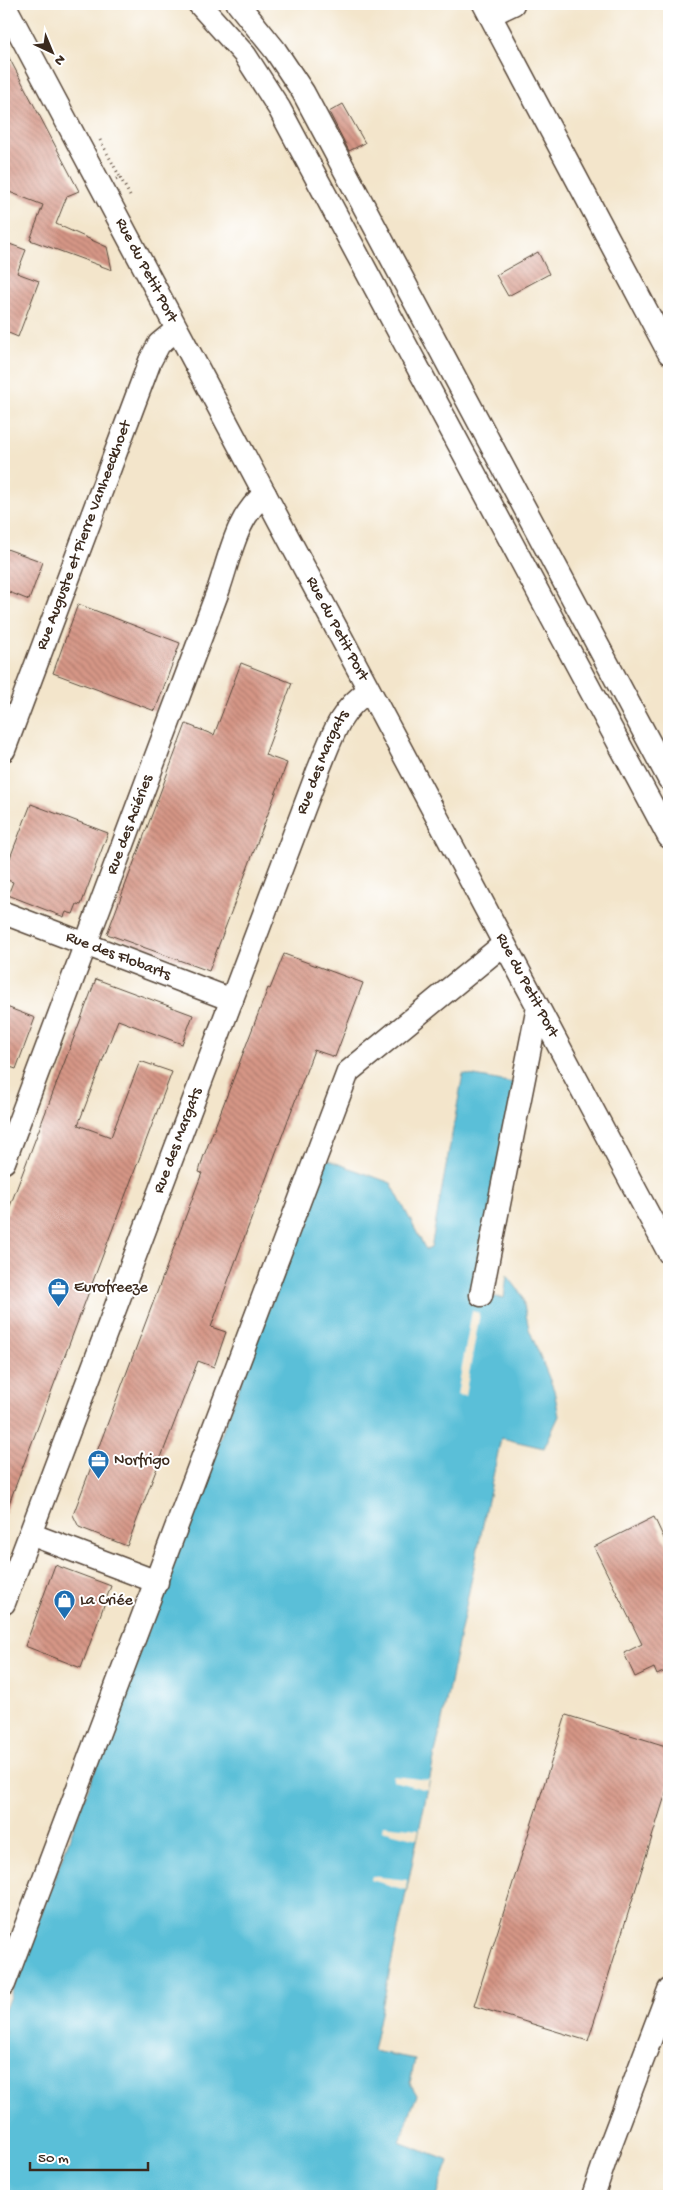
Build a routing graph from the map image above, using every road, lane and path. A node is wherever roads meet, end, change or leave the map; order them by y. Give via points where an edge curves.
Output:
1 (4, 4) edge
2 (199, 4) edge
3 (238, 4) edge
4 (513, 4) edge
5 (487, 10) edge
6 (176, 330) junction
7 (669, 352) edge
8 (265, 494) junction
9 (369, 690) junction
10 (4, 750) edge
11 (669, 779) edge
12 (669, 837) edge
13 (4, 913) edge
14 (86, 944) junction
15 (504, 944) junction
16 (232, 1000) junction
17 (538, 1007) junction
18 (4, 1162) edge
19 (669, 1253) edge
20 (481, 1295) dead end
21 (30, 1534) junction
22 (157, 1582) junction
23 (4, 1603) edge
24 (4, 1984) edge
25 (669, 1990) edge
26 (593, 2196) edge

1 - 6 street, Rue du Petit Port
2 - 12 street via 245,56 279,108
3 - 11 street via 271,44 303,92
4 - 5 street
5 - 7 street
6 - 8 street, Rue du Petit Port
6 - 10 street, Rue Auguste et Pierre Vanheeckhoet via 159,344 150,361
8 - 9 street, Rue du Petit Port
8 - 14 street, Rue des Aciéries via 242,520
9 - 15 street, Rue du Petit Port
9 - 16 street, Rue des Margats via 350,705 336,729
13 - 14 street, Rue des Flobarts
14 - 16 street, Rue des Flobarts
14 - 18 street, Rue des Aciéries
15 - 17 street, Rue du Petit Port
15 - 22 street via 348,1072
16 - 21 street, Rue des Margats
17 - 19 street, Rue du Petit Port
17 - 20 street
21 - 22 street
21 - 23 street, Rue des Margats
22 - 24 street
25 - 26 street

